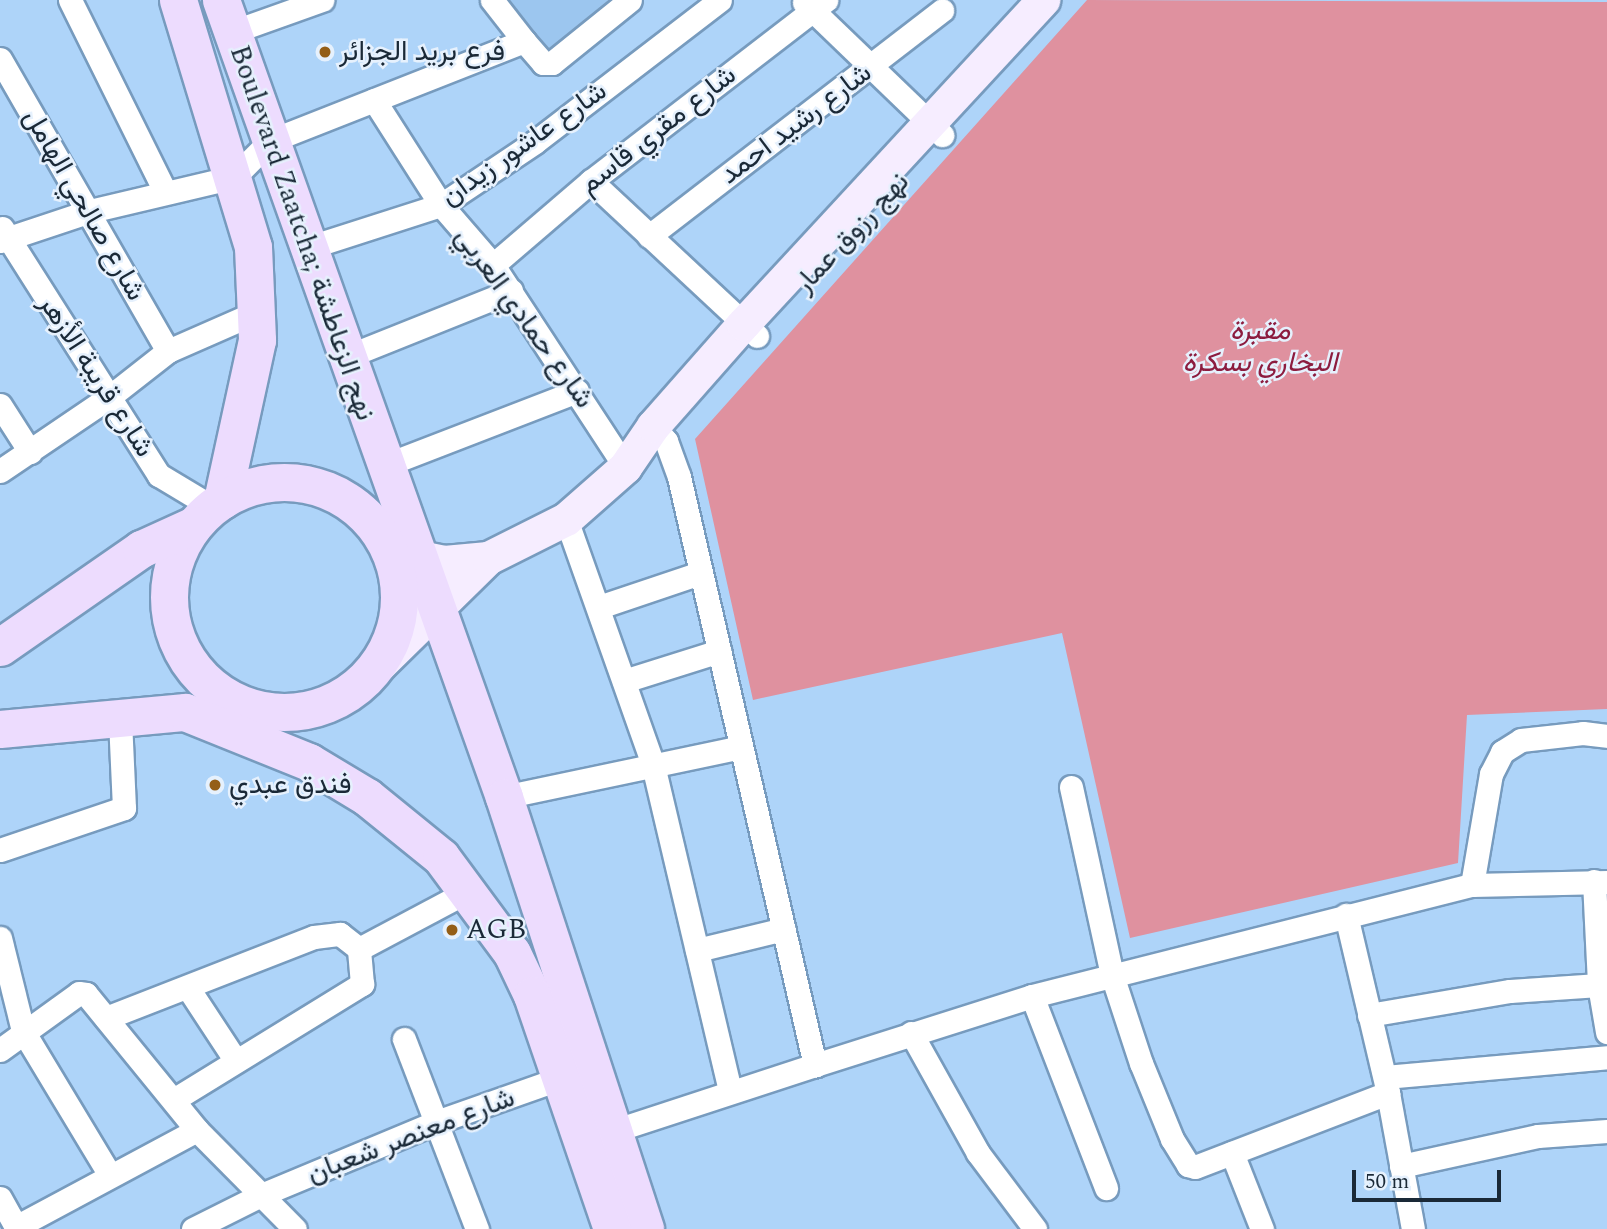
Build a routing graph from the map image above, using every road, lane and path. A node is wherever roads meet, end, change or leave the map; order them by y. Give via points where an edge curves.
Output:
1 (71, 0) edge
2 (178, 0) edge
3 (322, 0) edge
4 (492, 0) edge
5 (630, 0) edge
6 (720, 0) edge
7 (1043, 0) edge
8 (1067, 0) edge
9 (813, 4) edge
10 (942, 10) dead end
11 (227, 16) edge
12 (524, 41) junction
13 (0, 59) edge
14 (869, 68) junction
15 (374, 100) junction
16 (936, 130) junction
17 (270, 141) junction
18 (234, 177) junction
19 (591, 181) junction
20 (165, 191) junction
21 (441, 205) junction
22 (90, 211) junction
23 (3, 235) edge
24 (649, 236) junction
25 (307, 248) junction
26 (493, 265) junction
27 (511, 291) junction
28 (259, 310) junction
29 (750, 330) junction
30 (168, 351) junction
31 (346, 357) junction
32 (578, 391) junction
33 (108, 398) junction
34 (0, 405) edge
35 (659, 433) junction
36 (30, 452) junction
37 (629, 463) junction
38 (383, 466) junction
39 (0, 471) edge
40 (209, 511) junction
41 (566, 519) junction
42 (141, 549) junction
43 (397, 554) junction
44 (488, 558) junction
45 (700, 573) junction
46 (437, 604) junction
47 (598, 607) junction
48 (0, 630) edge
49 (0, 647) edge
50 (719, 651) junction
51 (369, 675) junction
52 (624, 681) junction
53 (0, 704) edge
54 (245, 706) junction
55 (185, 712) junction
56 (120, 721) junction
57 (0, 729) edge
58 (1607, 736) edge
59 (741, 747) junction
60 (309, 762) junction
61 (653, 765) junction
62 (1071, 787) dead end
63 (504, 797) junction
64 (0, 850) edge
65 (1600, 881) edge
66 (1472, 885) junction
67 (468, 891) junction
68 (1346, 915) junction
69 (784, 929) junction
70 (0, 938) edge
71 (359, 949) junction
72 (697, 950) junction
73 (1603, 974) edge
74 (1112, 975) junction
75 (188, 988) junction
76 (1032, 996) junction
77 (1369, 1015) junction
78 (106, 1018) junction
79 (23, 1031) junction
80 (1607, 1032) edge
81 (911, 1033) junction
82 (404, 1040) dead end
83 (0, 1050) edge
84 (1607, 1057) edge
85 (236, 1061) junction
86 (815, 1065) junction
87 (561, 1079) junction
88 (1386, 1085) junction
89 (730, 1091) junction
90 (175, 1099) junction
91 (439, 1121) junction
92 (197, 1130) junction
93 (613, 1131) junction
94 (1607, 1131) edge
95 (1232, 1153) junction
96 (1401, 1166) junction
97 (110, 1175) junction
98 (1105, 1188) dead end
99 (261, 1195) junction
100 (0, 1198) edge
101 (16, 1228) edge
102 (193, 1229) edge
103 (295, 1229) edge
104 (477, 1229) edge
105 (612, 1229) edge
106 (645, 1229) edge
107 (1035, 1229) edge
108 (1262, 1229) edge
109 (1413, 1229) edge

1 - 20 street
2 - 18 main road, Boulevard Zaatcha; نهج الزعاطشة
3 - 11 street
4 - 12 street
5 - 12 street via 552,63 542,63
6 - 21 street, شارع عاشور زيدان via 535,142
7 - 16 main road, نهج رزوق عمار
8 - 16 main road, نهج رزوق عمار
9 - 14 street
9 - 19 street, شارع مقري قاسم
10 - 14 street, شارع رشيد احمد
11 - 17 main road, Boulevard Zaatcha; نهج الزعاطشة
12 - 15 street
13 - 22 street, شارع صالحي الهامل
14 - 16 street
14 - 24 street, شارع رشيد احمد
15 - 17 street
15 - 21 street, شارع حمادي العربي
16 - 29 main road, نهج رزوق عمار
17 - 18 street
17 - 25 main road, Boulevard Zaatcha; نهج الزعاطشة
18 - 20 street
18 - 28 main road, Boulevard Zaatcha; نهج الزعاطشة via 254,247
19 - 24 street
19 - 26 street, شارع مقري قاسم
20 - 22 street
21 - 25 street, شارع عاشور زيدان
21 - 26 street, شارع حمادي العربي
22 - 23 street
22 - 30 street, شارع صالحي الهامل
23 - 33 street, شارع قريبة الأزهر
24 - 29 street
25 - 31 main road, Boulevard Zaatcha; نهج الزعاطشة
26 - 27 street, شارع حمادي العربي
27 - 31 street
27 - 32 street, شارع حمادي العربي
28 - 30 street
28 - 40 main road, Boulevard Zaatcha; نهج الزعاطشة via 249,379
29 - 35 main road, نهج رزوق عمار
30 - 33 street
31 - 38 main road, Boulevard Zaatcha; نهج الزعاطشة
32 - 37 street, شارع حمادي العربي
32 - 38 street
33 - 36 street
33 - 40 street, شارع قريبة الأزهر via 159,475
34 - 36 street
35 - 37 main road, نهج رزوق عمار
35 - 45 street
36 - 39 street
37 - 41 main road, نهج رزوق عمار
38 - 43 main road, Boulevard Zaatcha; نهج الزعاطشة
40 - 42 main road
40 - 43 main road via 250,487 282,482 313,485 342,497 367,517
40 - 54 main road via 176,556 169,590 172,625 185,657 200,675
41 - 44 main road, نهج رزوق عمار
41 - 47 street
42 - 48 main road via 94,563
42 - 49 main road
43 - 44 main road via 444,562
43 - 46 main road
43 - 51 main road via 395,624
44 - 46 main road
45 - 47 street
45 - 50 street
46 - 51 main road
46 - 63 main road
47 - 52 street
50 - 52 street
50 - 59 street
51 - 54 main road via 344,695 316,708 285,712
52 - 61 street
53 - 55 main road via 21,699 123,701
54 - 55 main road
54 - 60 main road
55 - 56 main road
55 - 60 main road
56 - 57 main road via 75,720
56 - 64 street via 124,808
58 - 66 street via 1583,733 1521,740 1502,752 1491,774
59 - 61 street
59 - 69 street
60 - 67 main road via 367,797 441,858
61 - 63 street
61 - 72 street
62 - 74 street
63 - 93 main road
65 - 66 street
65 - 73 street
66 - 68 street
67 - 71 street
67 - 87 main road via 512,953
68 - 74 street
68 - 77 street
69 - 72 street
69 - 86 street
70 - 79 street
71 - 75 street via 331,932
71 - 85 street via 362,984
72 - 89 street
73 - 77 street
73 - 80 street
74 - 76 street
74 - 95 street via 1141,1063 1182,1161 1195,1167
75 - 78 street
75 - 85 street
76 - 81 street
76 - 98 street
77 - 88 street
78 - 79 street via 86,994 79,993
78 - 90 street
79 - 83 street
79 - 97 street
81 - 86 street
81 - 107 street via 978,1153
82 - 91 street
84 - 88 street
85 - 90 street
86 - 89 street
87 - 91 street, شارع معنصر شعبان
87 - 105 main road
88 - 95 street
88 - 96 street
89 - 93 street
90 - 92 street
91 - 99 street, شارع معنصر شعبان
91 - 104 street
92 - 97 street
92 - 99 street
93 - 106 main road
94 - 96 street via 1538,1136
95 - 108 street
96 - 109 street
97 - 101 street
99 - 102 street, شارع معنصر شعبان
99 - 103 street
100 - 101 street

